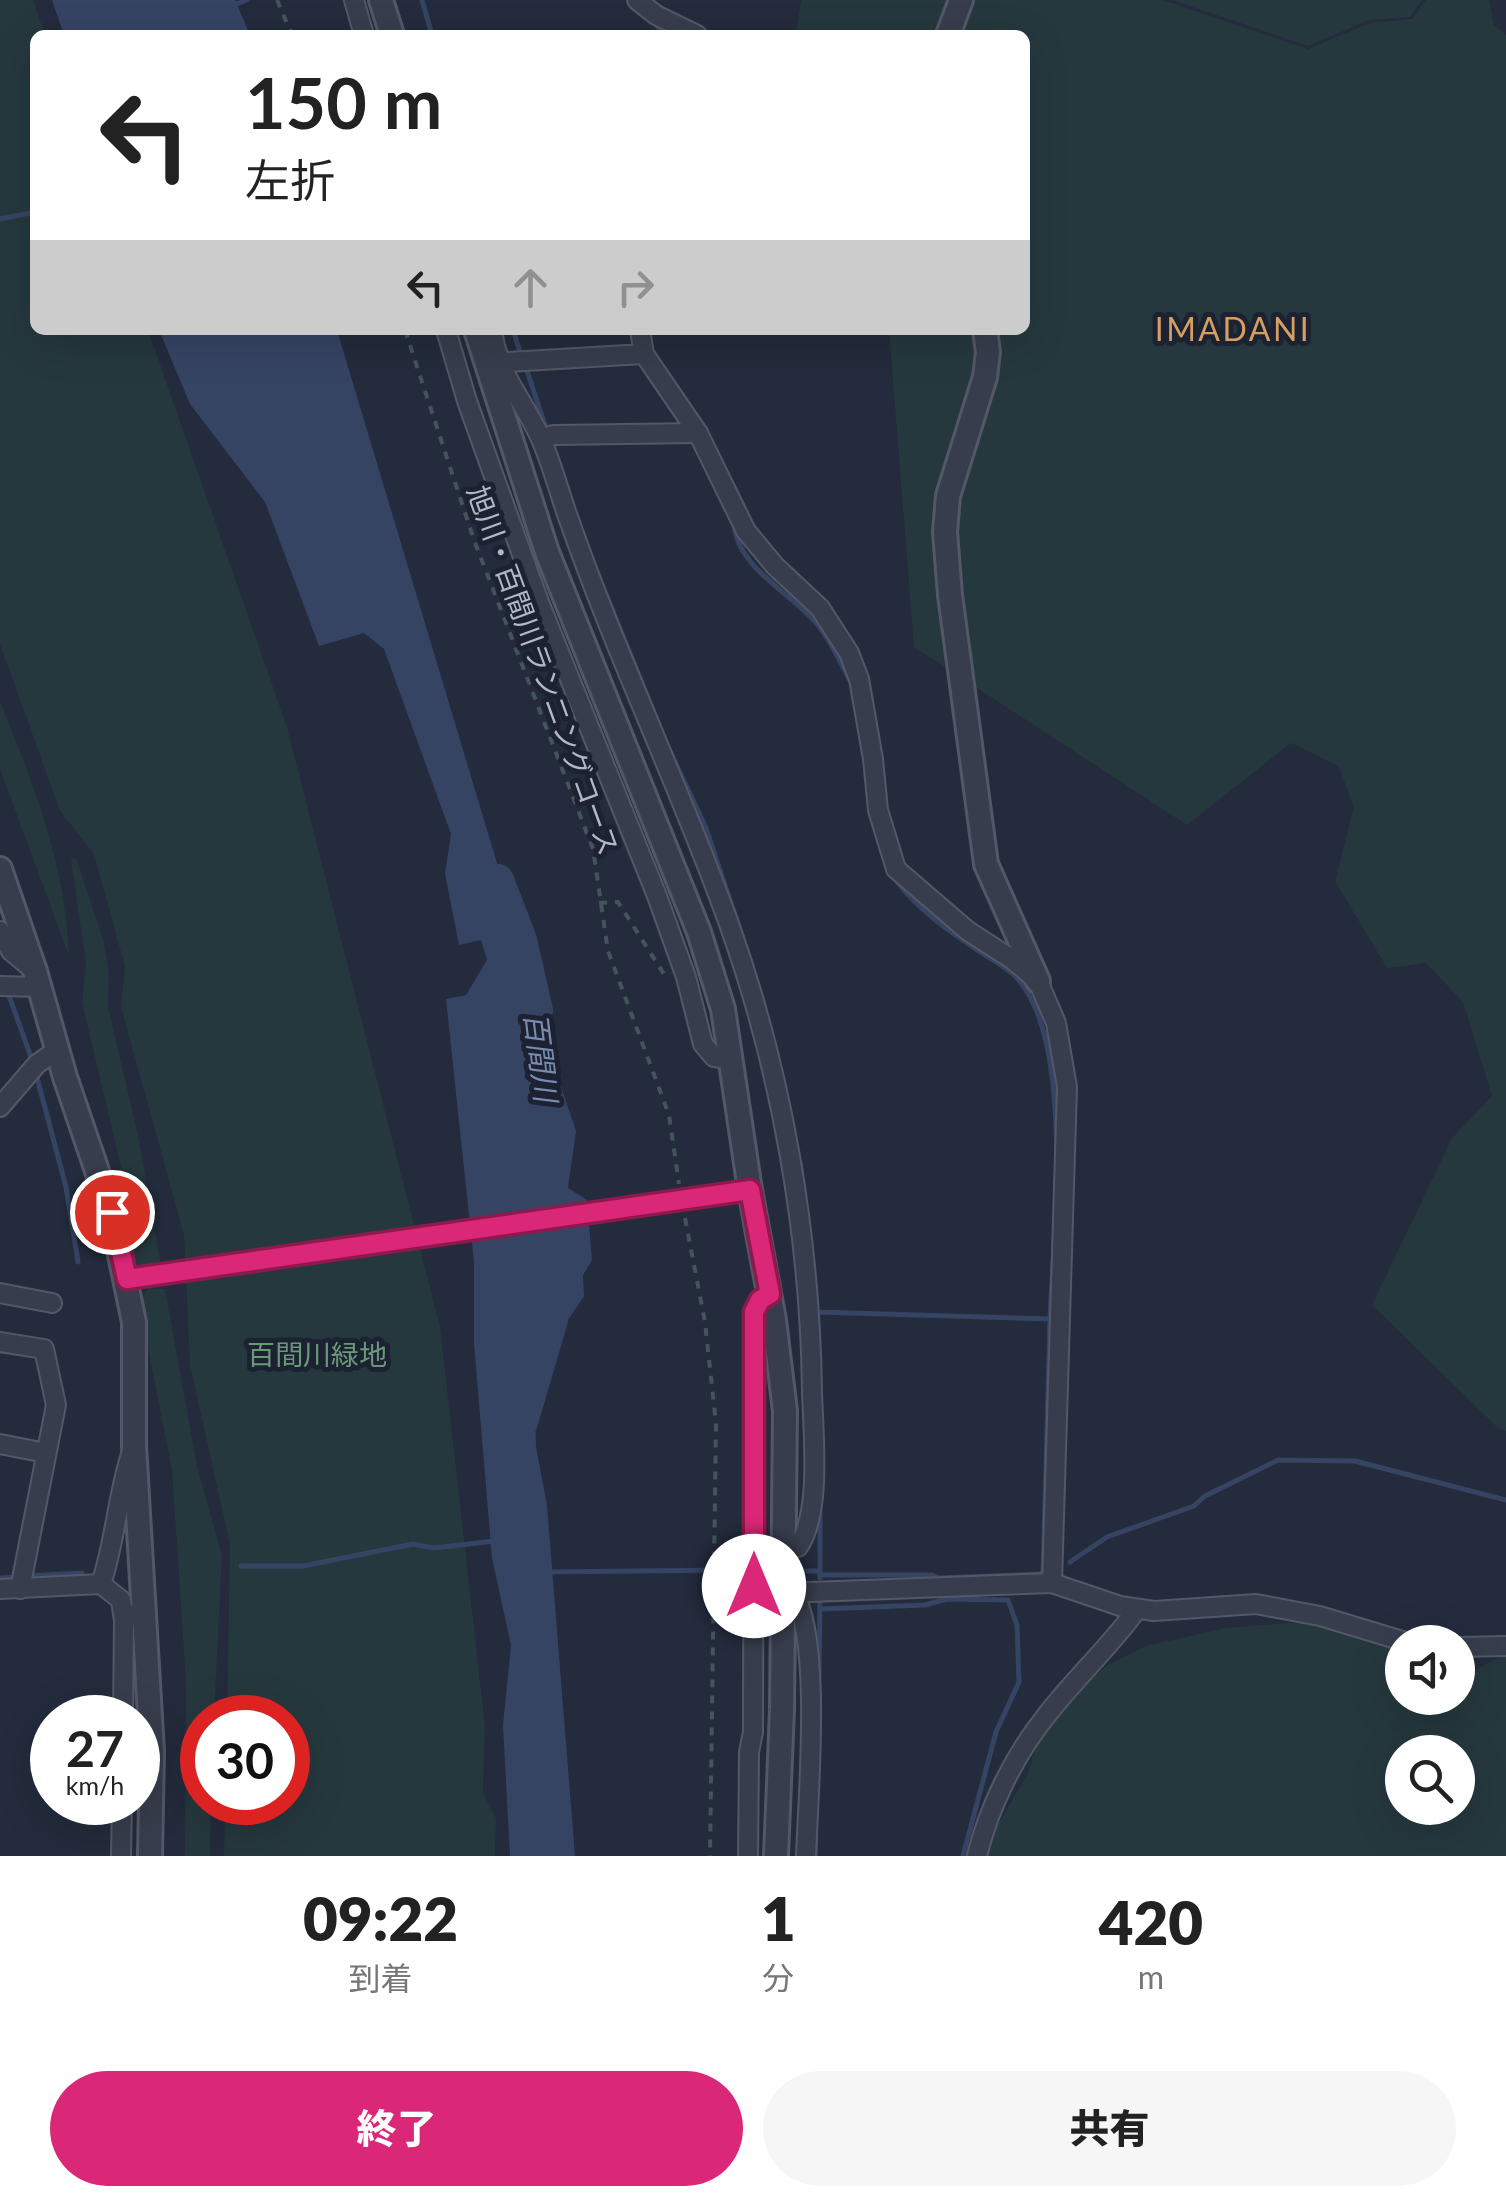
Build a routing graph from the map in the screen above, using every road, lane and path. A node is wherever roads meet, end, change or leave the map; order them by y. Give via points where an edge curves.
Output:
1 (354, 0) edge
2 (637, 0) edge
3 (962, 0) edge
4 (278, 1) edge
5 (290, 30) edge
6 (363, 30) edge
7 (686, 30) edge
8 (950, 30) edge
9 (407, 335) edge
10 (448, 335) edge
11 (478, 335) edge
12 (492, 335) edge
13 (641, 335) edge
14 (986, 335) edge
15 (644, 354) junction
16 (492, 363) junction
17 (698, 433) junction
18 (547, 438) junction
19 (0, 869) edge
20 (600, 903) junction
21 (0, 931) edge
22 (37, 979) junction
23 (1038, 982) junction
24 (4, 986) edge
25 (672, 986) dead end
26 (56, 1050) junction
27 (730, 1060) junction
28 (0, 1107) edge
29 (679, 1187) dead end
30 (740, 1192) junction
31 (683, 1206) dead end
32 (133, 1278) junction
33 (0, 1293) edge
34 (770, 1294) junction
35 (52, 1302) dead end
36 (0, 1342) edge
37 (0, 1444) edge
38 (134, 1445) junction
39 (46, 1452) junction
40 (785, 1549) junction
41 (22, 1580) junction
42 (1052, 1583) junction
43 (101, 1584) junction
44 (0, 1590) edge
45 (789, 1593) junction
46 (142, 1598) junction
47 (1138, 1609) junction
48 (124, 1621) junction
49 (1385, 1636) edge
50 (1506, 1646) edge
51 (1475, 1647) edge
52 (123, 1695) edge
53 (122, 1825) edge
54 (121, 1856) edge
55 (150, 1856) edge
56 (710, 1856) edge
57 (748, 1856) edge
58 (776, 1856) edge
59 (806, 1856) edge
60 (977, 1856) edge

1 - 6 street
2 - 7 street
3 - 8 street
4 - 5 path
9 - 20 path, 旭川・百間川ランニングコース via 474,540 593,849
10 - 27 street via 539,602 680,960 703,1044 714,1057
11 - 16 street
12 - 16 street
13 - 15 street
14 - 23 street via 985,376 948,496 950,595 986,864
15 - 16 street
15 - 17 street
16 - 18 street
16 - 27 street via 548,552 699,932
17 - 18 street
17 - 23 street via 746,531 820,608 849,653 874,759 878,810 896,869
18 - 40 street via 592,586 728,923 784,1130 812,1345 812,1505 803,1540
19 - 22 street
20 - 25 path via 618,902 627,912
20 - 29 path, 旭川・百間川ランニングコース via 608,951 669,1115
21 - 22 street
22 - 24 street
22 - 26 street
23 - 42 street via 1056,1023 1066,1087
26 - 28 street
26 - 32 street
27 - 30 street
30 - 32 street, bridge
30 - 34 street
31 - 56 path via 714,1386
32 - 38 street
33 - 35 street
34 - 40 street via 785,1411
34 - 57 street via 754,1312
36 - 39 street via 44,1348 56,1405
37 - 39 street
38 - 43 street
38 - 46 street
39 - 41 street
40 - 45 street
41 - 43 street
41 - 44 street
42 - 45 street
42 - 47 street
43 - 48 street via 121,1600
45 - 58 street
45 - 59 street via 802,1606 810,1661
46 - 48 street
46 - 55 street via 152,1751
47 - 49 street via 1256,1604
47 - 60 street via 1044,1717 1012,1768
48 - 52 street
50 - 51 street
53 - 54 street

